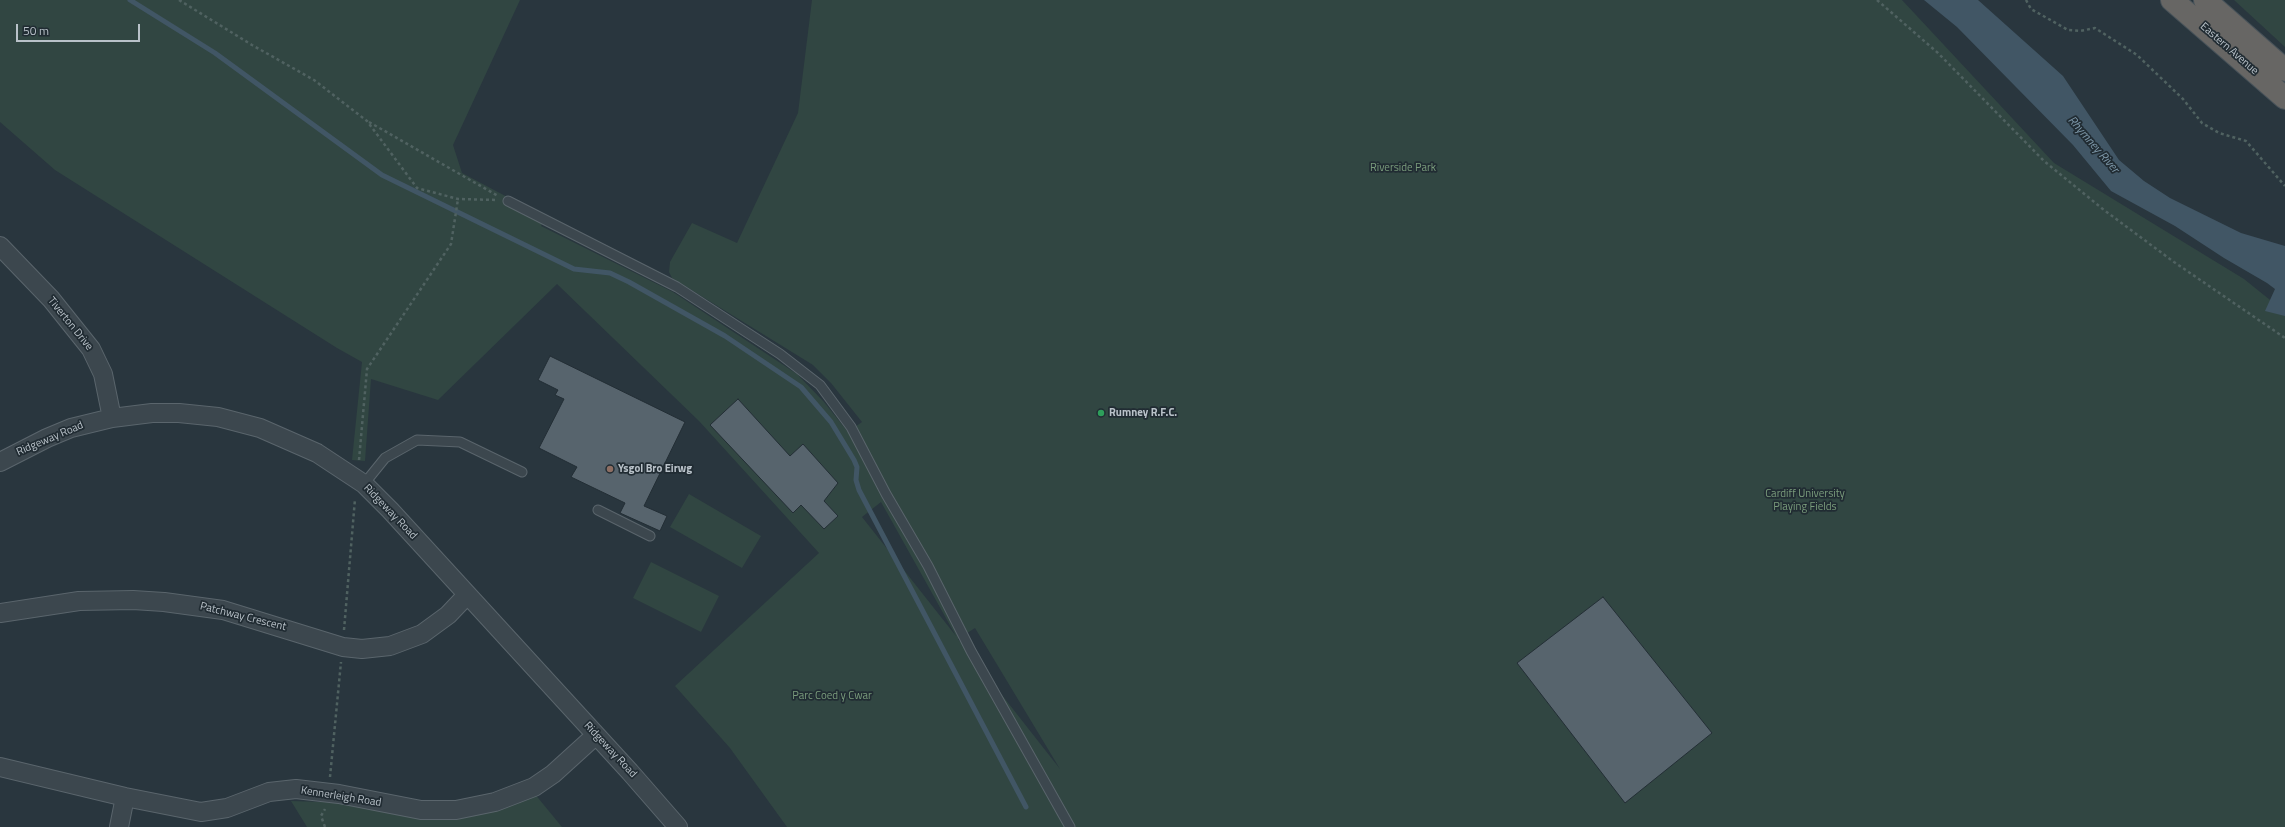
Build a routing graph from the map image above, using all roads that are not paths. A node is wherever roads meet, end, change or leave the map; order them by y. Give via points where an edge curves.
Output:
1 (2172, 0) edge
2 (2205, 0) edge
3 (2285, 70) edge
4 (2285, 98) edge
5 (508, 201) road end
6 (0, 246) edge
7 (112, 418) junction
8 (0, 462) edge
9 (522, 472) dead end
10 (361, 482) junction
11 (598, 510) dead end
12 (650, 536) dead end
13 (467, 595) junction
14 (0, 613) edge
15 (596, 735) junction
16 (0, 767) edge
17 (125, 797) junction
18 (119, 827) edge
19 (678, 827) edge
20 (1070, 827) edge

1 - 4 highway, Eastern Avenue
2 - 3 highway, Eastern Avenue
5 - 20 lane via 676,288 780,354 820,385 851,426 886,494 928,566 971,651
6 - 7 street, Tiverton Drive via 51,299 91,349 103,374
7 - 8 street, Ridgeway Road via 65,430
7 - 10 street, Ridgeway Road via 152,413 179,413 238,422 267,431 317,453
9 - 10 lane via 460,442 417,440 385,458
10 - 13 street, Ridgeway Road
11 - 12 lane
13 - 14 street, Patchway Crescent via 434,626 409,640 375,649 343,646 251,617 164,602 79,601
13 - 15 street, Ridgeway Road
15 - 17 street, Kennerleigh Road via 553,774 534,787 495,802 456,810 421,810 328,792 296,789 258,795 227,808 201,812
15 - 19 street, Ridgeway Road
16 - 17 street, Kennerleigh Road
17 - 18 street

